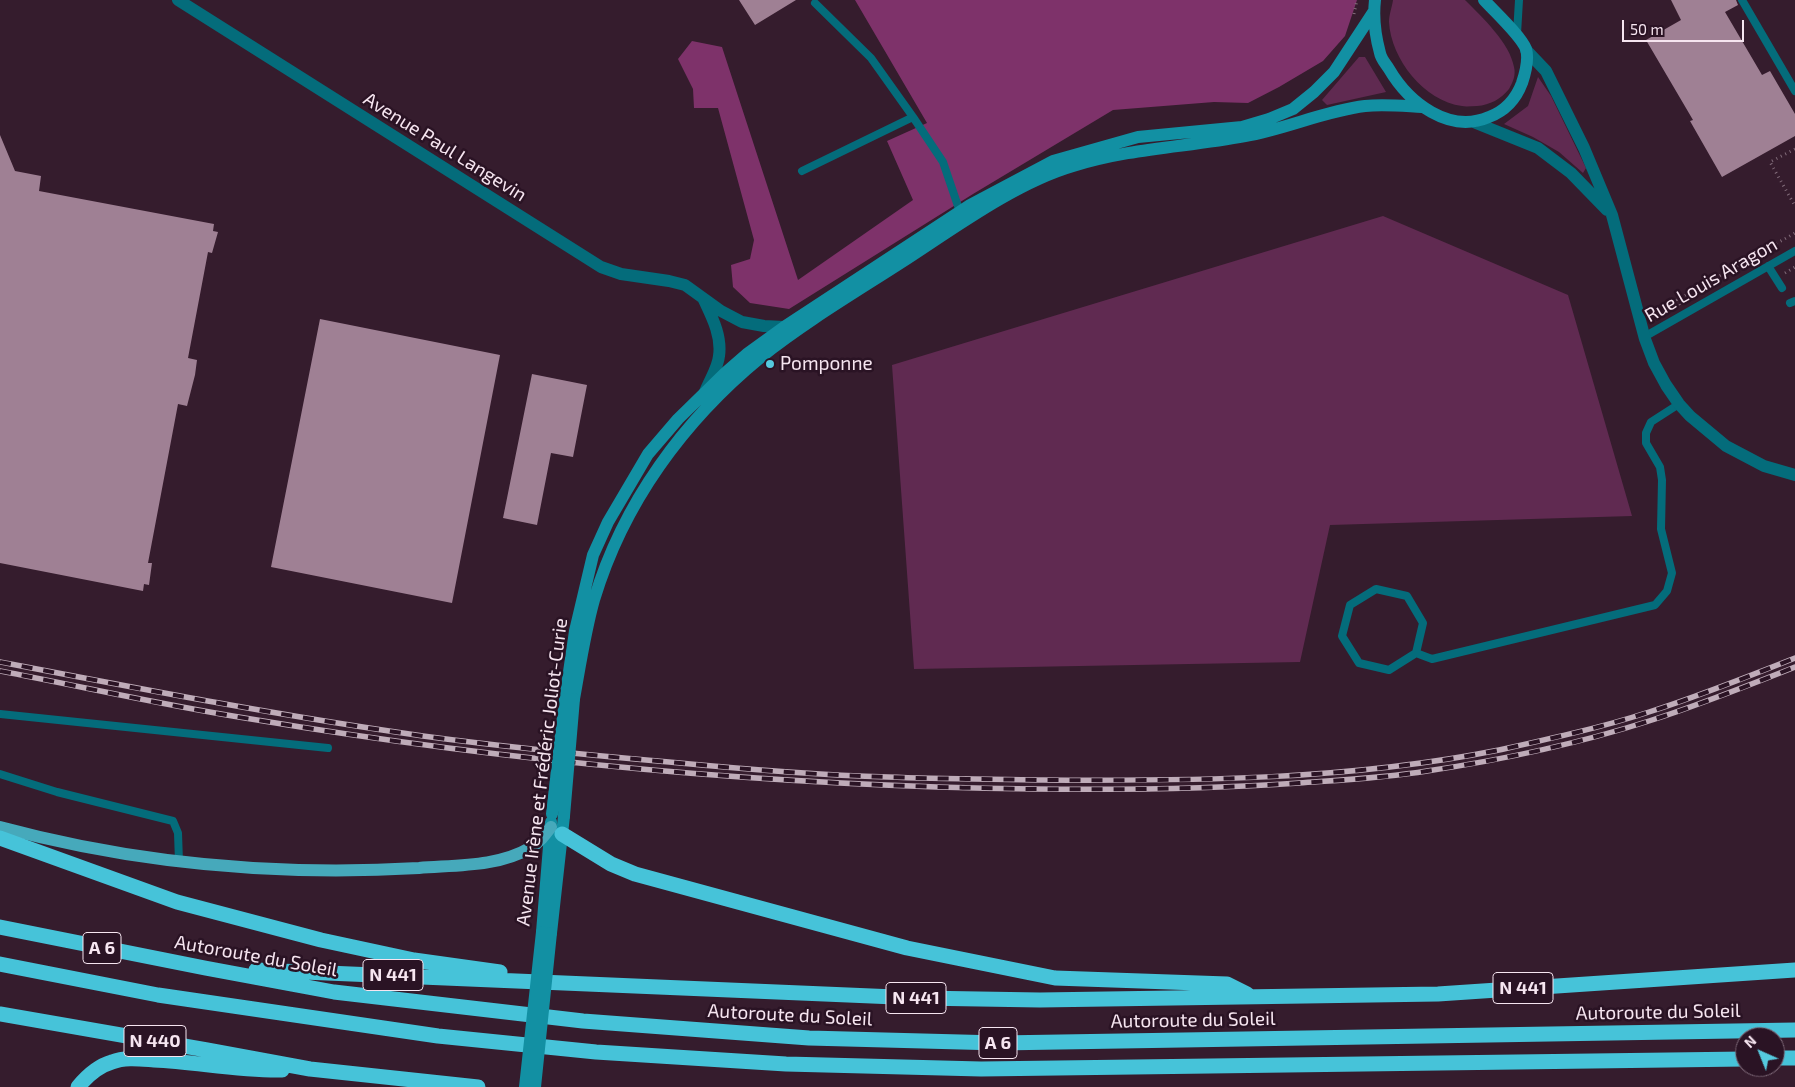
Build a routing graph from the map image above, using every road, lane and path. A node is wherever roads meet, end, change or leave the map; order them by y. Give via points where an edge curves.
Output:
1 (178, 0) edge
2 (1484, 0) edge
3 (1519, 0) edge
4 (1742, 0) edge
5 (815, 3) dead end
6 (1374, 6) edge
7 (1517, 36) junction
8 (1526, 50) junction
9 (1795, 91) edge
10 (1422, 108) junction
11 (913, 117) junction
12 (1476, 123) junction
13 (1795, 149) edge
14 (802, 171) dead end
15 (1795, 206) edge
16 (960, 212) junction
17 (1612, 215) junction
18 (1795, 250) edge
19 (1768, 266) junction
20 (1782, 288) dead end
21 (702, 298) junction
22 (784, 327) junction
23 (1644, 337) junction
24 (705, 392) junction
25 (1679, 404) junction
26 (1795, 475) edge
27 (1416, 653) junction
28 (570, 699) junction
29 (0, 714) edge
30 (328, 748) dead end
31 (0, 774) edge
32 (557, 823) junction
33 (0, 827) edge
34 (0, 838) edge
35 (179, 862) junction
36 (0, 927) edge
37 (547, 933) junction
38 (0, 964) edge
39 (205, 968) junction
40 (1795, 970) edge
41 (581, 983) junction
42 (1250, 996) junction
43 (0, 1014) edge
44 (1795, 1030) edge
45 (1735, 1058) edge
46 (310, 1069) junction
47 (78, 1087) edge
48 (478, 1087) edge
49 (525, 1087) edge
50 (535, 1087) edge

1 - 21 street, Avenue Paul Langevin via 601,267 621,274 685,285
2 - 7 main road
3 - 7 lane
4 - 9 lane
5 - 11 lane via 871,58
6 - 10 main road via 1380,55 1398,84
6 - 16 main road, Avenue Irène et Frédéric Joliot-Curie via 1334,72 1293,109 1242,127 1138,138 1053,162
7 - 8 main road
8 - 12 main road via 1526,72 1518,95 1498,114
8 - 17 street via 1546,71
10 - 12 main road via 1446,119
10 - 28 main road, Avenue Irène et Frédéric Joliot-Curie via 1365,106 1246,136 1131,151 1071,166 1024,186 979,213 781,342 731,384 686,429 639,497 595,598
11 - 14 lane
11 - 16 lane via 942,162
12 - 17 street via 1538,148 1571,173
13 - 15 path via 1770,162
16 - 22 main road, Avenue Irène et Frédéric Joliot-Curie
17 - 23 street
18 - 19 lane, Rue Louis Aragon
19 - 20 lane
19 - 23 lane, Rue Louis Aragon
21 - 22 street, Avenue Paul Langevin via 742,322
21 - 24 street via 713,317 719,338 719,357
22 - 24 main road, Avenue Irène et Frédéric Joliot-Curie via 748,353
23 - 25 street via 1660,374
24 - 28 main road, Avenue Irène et Frédéric Joliot-Curie via 648,454 608,522 593,555 575,631
25 - 26 street via 1726,446 1764,466
25 - 27 lane via 1651,422 1645,438 1660,467 1661,529 1672,573 1666,591 1655,605 1432,659
27 - 27 lane via 1389,670 1358,662 1342,636 1350,606 1376,589 1406,596 1423,623
28 - 32 main road, Avenue Irène et Frédéric Joliot-Curie, bridge
29 - 30 lane
31 - 35 lane via 57,792 174,821 178,833
32 - 35 main road via 532,848 496,861 463,865 296,870
32 - 37 main road, Avenue Irène et Frédéric Joliot-Curie
32 - 42 highway via 611,864 635,874 907,948 1054,978 1227,984
33 - 35 main road via 79,846
34 - 41 highway via 178,902 321,940 414,960
36 - 39 highway, Autoroute du Soleil / A 6
37 - 49 main road, Avenue Irène et Frédéric Joliot-Curie, bridge
37 - 50 main road, Avenue Irène et Frédéric Joliot-Curie, bridge
38 - 45 highway, A 6 via 158,995 438,1036 596,1052 777,1064 981,1070
39 - 41 highway, N 441
39 - 44 highway, Autoroute du Soleil / A 6 via 334,992 583,1021 809,1038 999,1043
40 - 42 highway, N 441 via 1438,994
41 - 42 highway, N 441 via 928,998 1040,1000
43 - 46 highway, N 440
46 - 47 highway via 261,1070 130,1059 99,1068
46 - 48 highway, N 440

